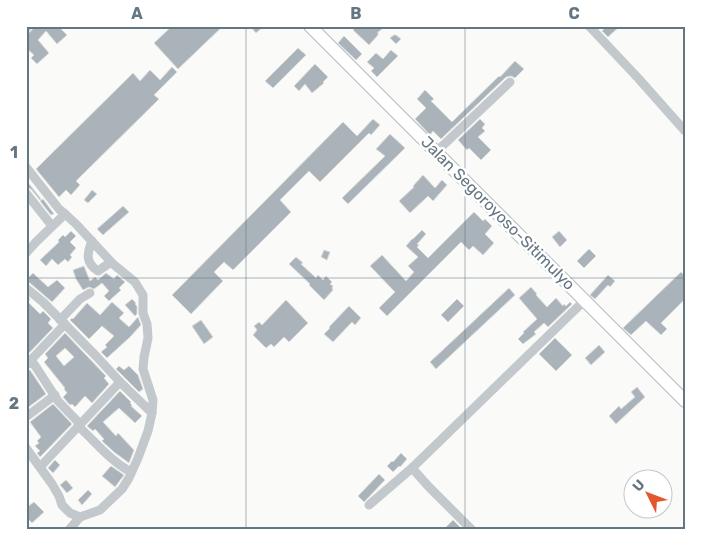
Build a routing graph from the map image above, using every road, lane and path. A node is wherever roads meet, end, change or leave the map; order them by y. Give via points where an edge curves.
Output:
1 (310, 26) edge
2 (589, 26) edge
3 (510, 82) dead end
4 (685, 131) edge
5 (436, 152) junction
6 (26, 167) edge
7 (26, 193) edge
8 (65, 214) junction
9 (52, 226) junction
10 (92, 241) junction
11 (26, 253) edge
12 (112, 262) junction
13 (26, 288) edge
14 (90, 293) dead end
15 (585, 300) junction
16 (62, 322) junction
17 (27, 363) edge
18 (120, 382) junction
19 (54, 395) junction
20 (685, 401) edge
21 (152, 413) junction
22 (26, 417) edge
23 (79, 425) junction
24 (26, 448) edge
25 (40, 466) junction
26 (412, 468) junction
27 (131, 472) junction
28 (370, 505) dead end
29 (80, 517) junction
30 (69, 530) edge
31 (472, 530) edge

1 - 5 main road, Jalan Segoroyoso-Sitimulyo
2 - 4 street
3 - 5 street
5 - 15 main road, Jalan Segoroyoso-Sitimulyo
6 - 8 street
7 - 9 street
8 - 9 street
8 - 10 street
9 - 11 street
10 - 12 street
10 - 12 street via 87,256 93,268 98,271
12 - 21 street via 144,295 143,313 148,338 143,369 153,400
13 - 16 street
14 - 16 street via 80,299
15 - 20 main road, Jalan Segoroyoso-Sitimulyo
15 - 26 street
16 - 17 street
16 - 18 street
17 - 19 street via 34,364
18 - 21 street
18 - 23 street
19 - 22 street
19 - 23 street
21 - 27 street
23 - 25 street
23 - 27 street via 104,451
24 - 25 street
25 - 29 street via 62,505
26 - 28 street
26 - 31 street
27 - 29 street via 122,489 100,510
29 - 30 street

